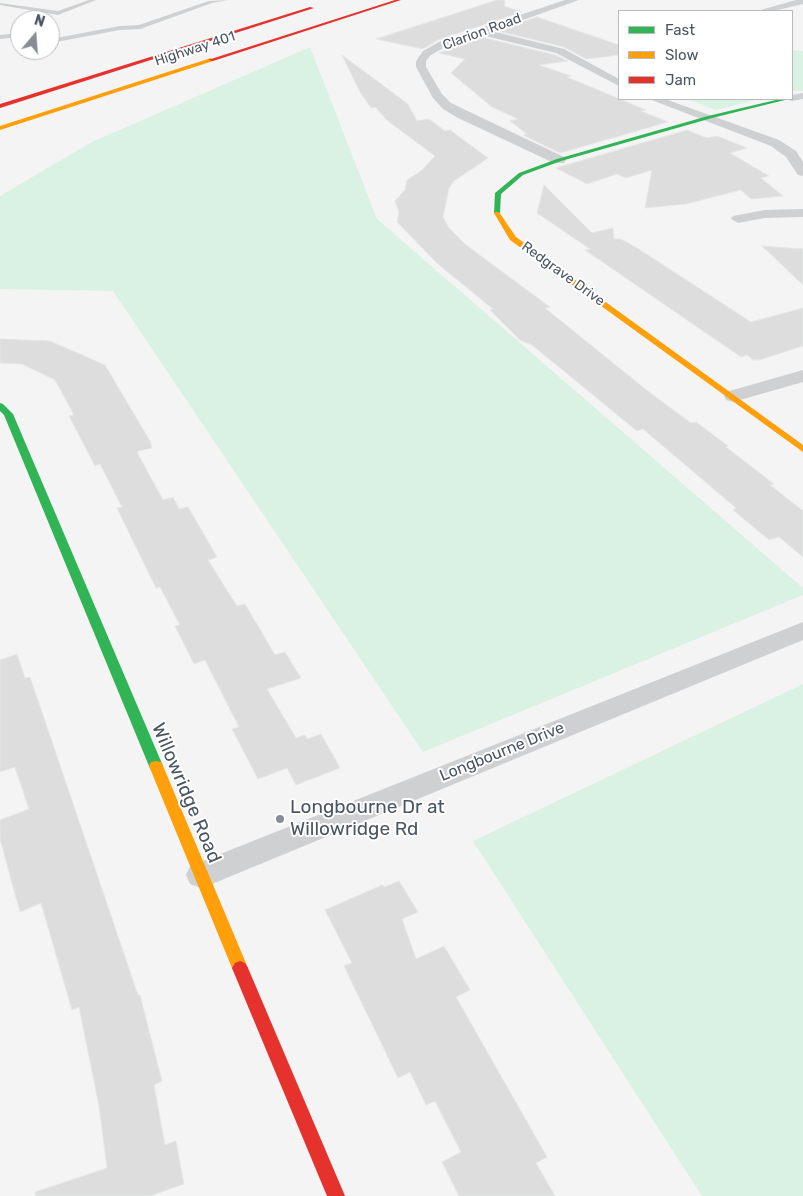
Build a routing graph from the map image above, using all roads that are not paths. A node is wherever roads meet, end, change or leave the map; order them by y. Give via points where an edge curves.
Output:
1 (94, 0) edge
2 (227, 0) edge
3 (399, 0) edge
4 (574, 0) edge
5 (803, 1) edge
6 (0, 4) edge
7 (322, 5) dead end
8 (766, 10) edge
9 (268, 21) junction
10 (481, 31) junction
11 (60, 39) edge
12 (56, 76) dead end
13 (618, 81) edge
14 (658, 100) edge
15 (782, 100) edge
16 (0, 106) edge
17 (707, 118) junction
18 (0, 128) edge
19 (559, 160) junction
20 (803, 172) edge
21 (803, 213) edge
22 (738, 219) dead end
23 (803, 376) edge
24 (733, 396) junction
25 (0, 406) edge
26 (803, 449) edge
27 (803, 630) edge
28 (201, 874) junction
29 (336, 1196) edge

1 - 6 lane via 58,12
2 - 11 lane via 211,2 140,27
3 - 18 main road, Highway 401
4 - 10 street, Clarion Road
5 - 8 street
7 - 9 main road, Highway 401
9 - 12 main road
9 - 16 main road, Highway 401
10 - 13 street via 560,51
10 - 19 street, Clarion Road via 443,44 424,56 421,67 437,96 462,115
14 - 17 street
15 - 17 main road, Redgrave Drive
17 - 19 main road, Redgrave Drive
17 - 20 street via 775,143 791,154
19 - 24 main road, Redgrave Drive via 521,174 498,193 496,211 513,238
21 - 22 street
23 - 24 street
24 - 26 main road, Redgrave Drive
25 - 28 main road, Willowridge Road via 8,414
27 - 28 street, Longbourne Drive
28 - 29 main road, Willowridge Road

